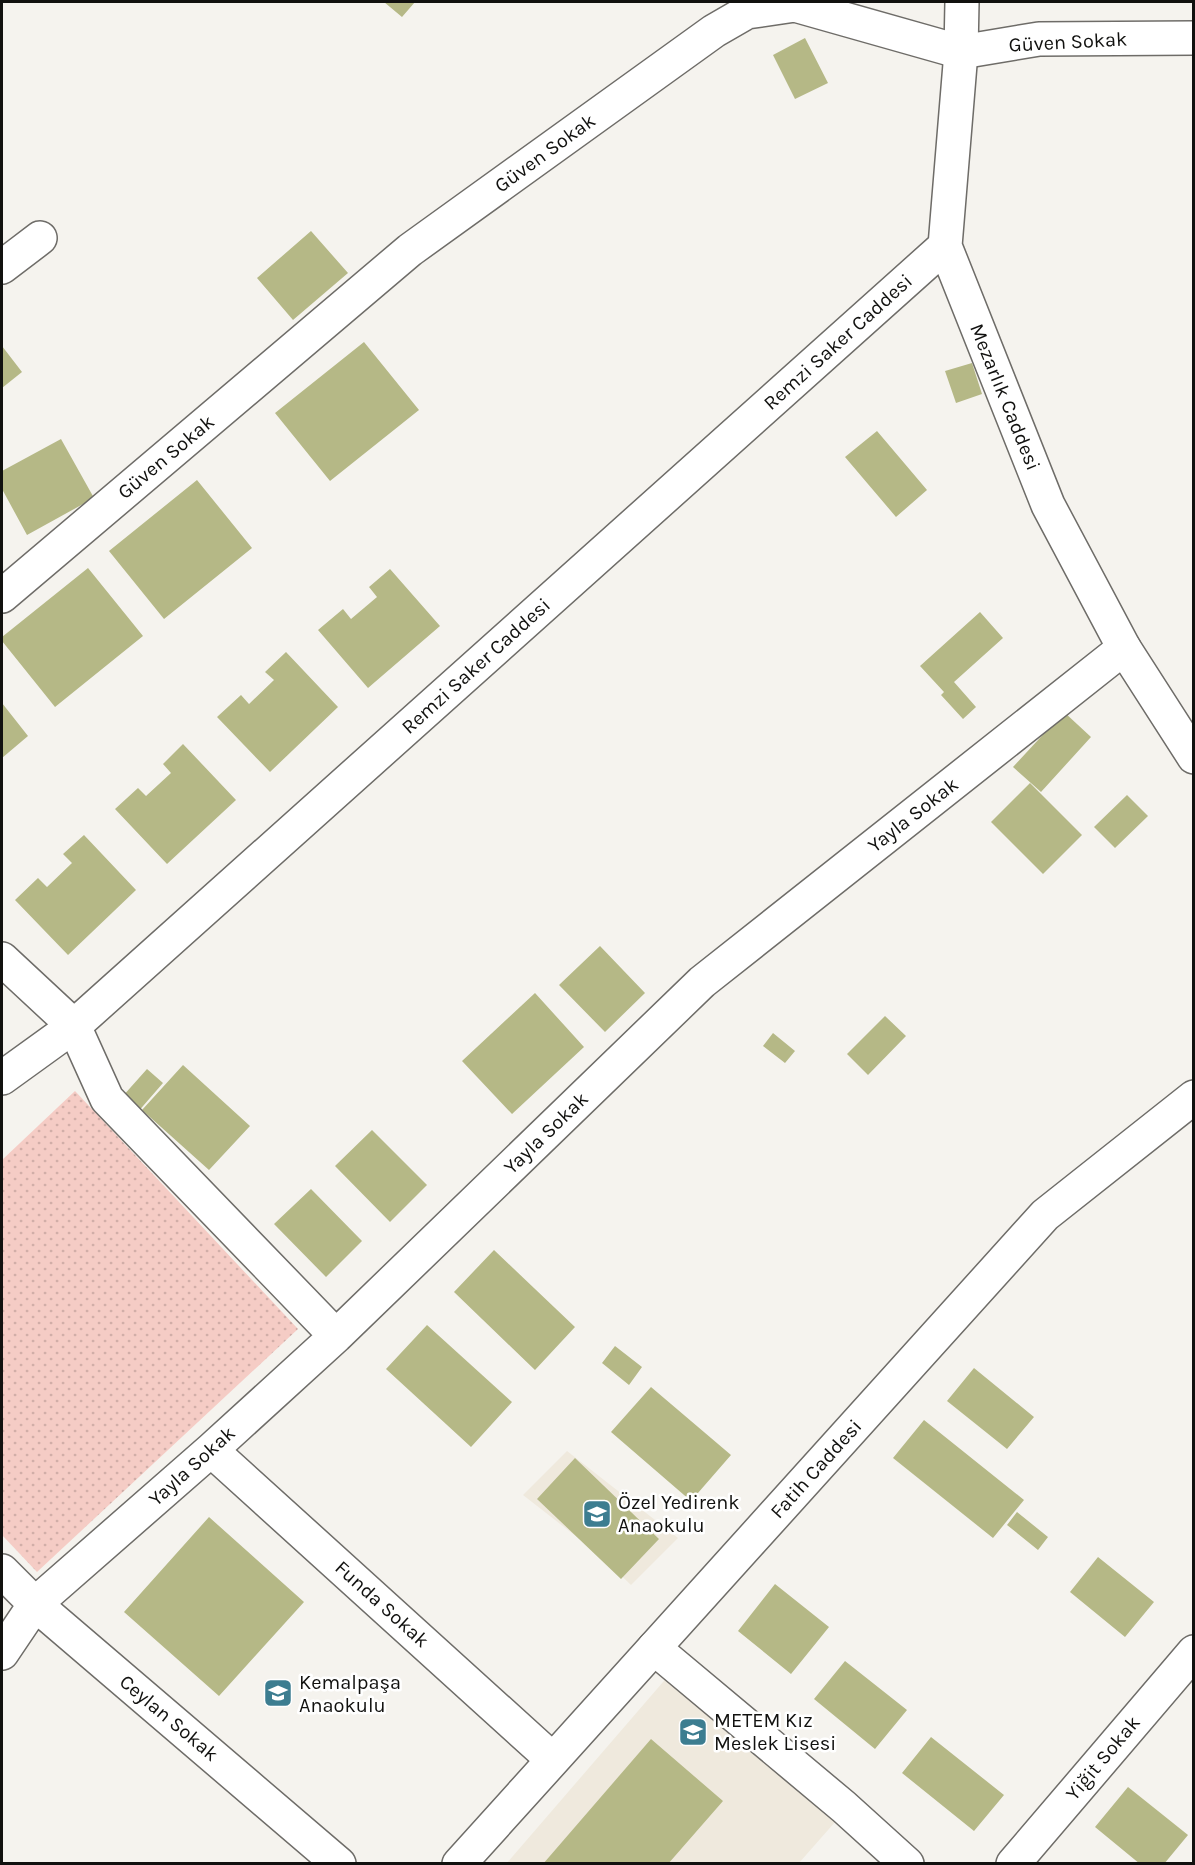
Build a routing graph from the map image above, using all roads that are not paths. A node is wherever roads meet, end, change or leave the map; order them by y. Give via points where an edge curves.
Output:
1 (962, 2) edge
2 (1194, 38) edge
3 (961, 52) junction
4 (40, 238) dead end
5 (945, 246) junction
6 (2, 267) edge
7 (2, 596) edge
8 (1124, 648) junction
9 (1194, 757) edge
10 (2, 959) edge
11 (74, 1026) junction
12 (2, 1077) edge
13 (1194, 1097) edge
14 (336, 1336) junction
15 (211, 1449) junction
16 (2, 1571) edge
17 (35, 1604) junction
18 (654, 1648) junction
19 (1194, 1652) edge
20 (2, 1653) edge
21 (552, 1759) junction
22 (339, 1863) edge
23 (459, 1863) edge
24 (907, 1863) edge
25 (1013, 1863) edge

1 - 3 street, Mezarlık Caddesi
2 - 3 street, Güven Sokak via 1039,39
3 - 5 street, Mezarlık Caddesi
3 - 7 street, Güven Sokak via 795,5 747,12 714,31 410,250
4 - 6 street
5 - 8 street, Mezarlık Caddesi via 1048,505
5 - 11 street, Remzi Saker Caddesi
8 - 9 street, Mezarlık Caddesi
8 - 14 street, Yayla Sokak via 702,982
10 - 11 street
11 - 12 street, Remzi Saker Caddesi
11 - 14 street via 107,1099
13 - 18 street, Fatih Caddesi via 1045,1215
14 - 15 street, Yayla Sokak
15 - 17 street, Yayla Sokak
15 - 21 street, Funda Sokak
16 - 17 street, Ceylan Sokak
17 - 20 street, Yayla Sokak
17 - 22 street, Ceylan Sokak
18 - 21 street, Fatih Caddesi
18 - 24 street
19 - 25 street, Yiğit Sokak
21 - 23 street, Fatih Caddesi

